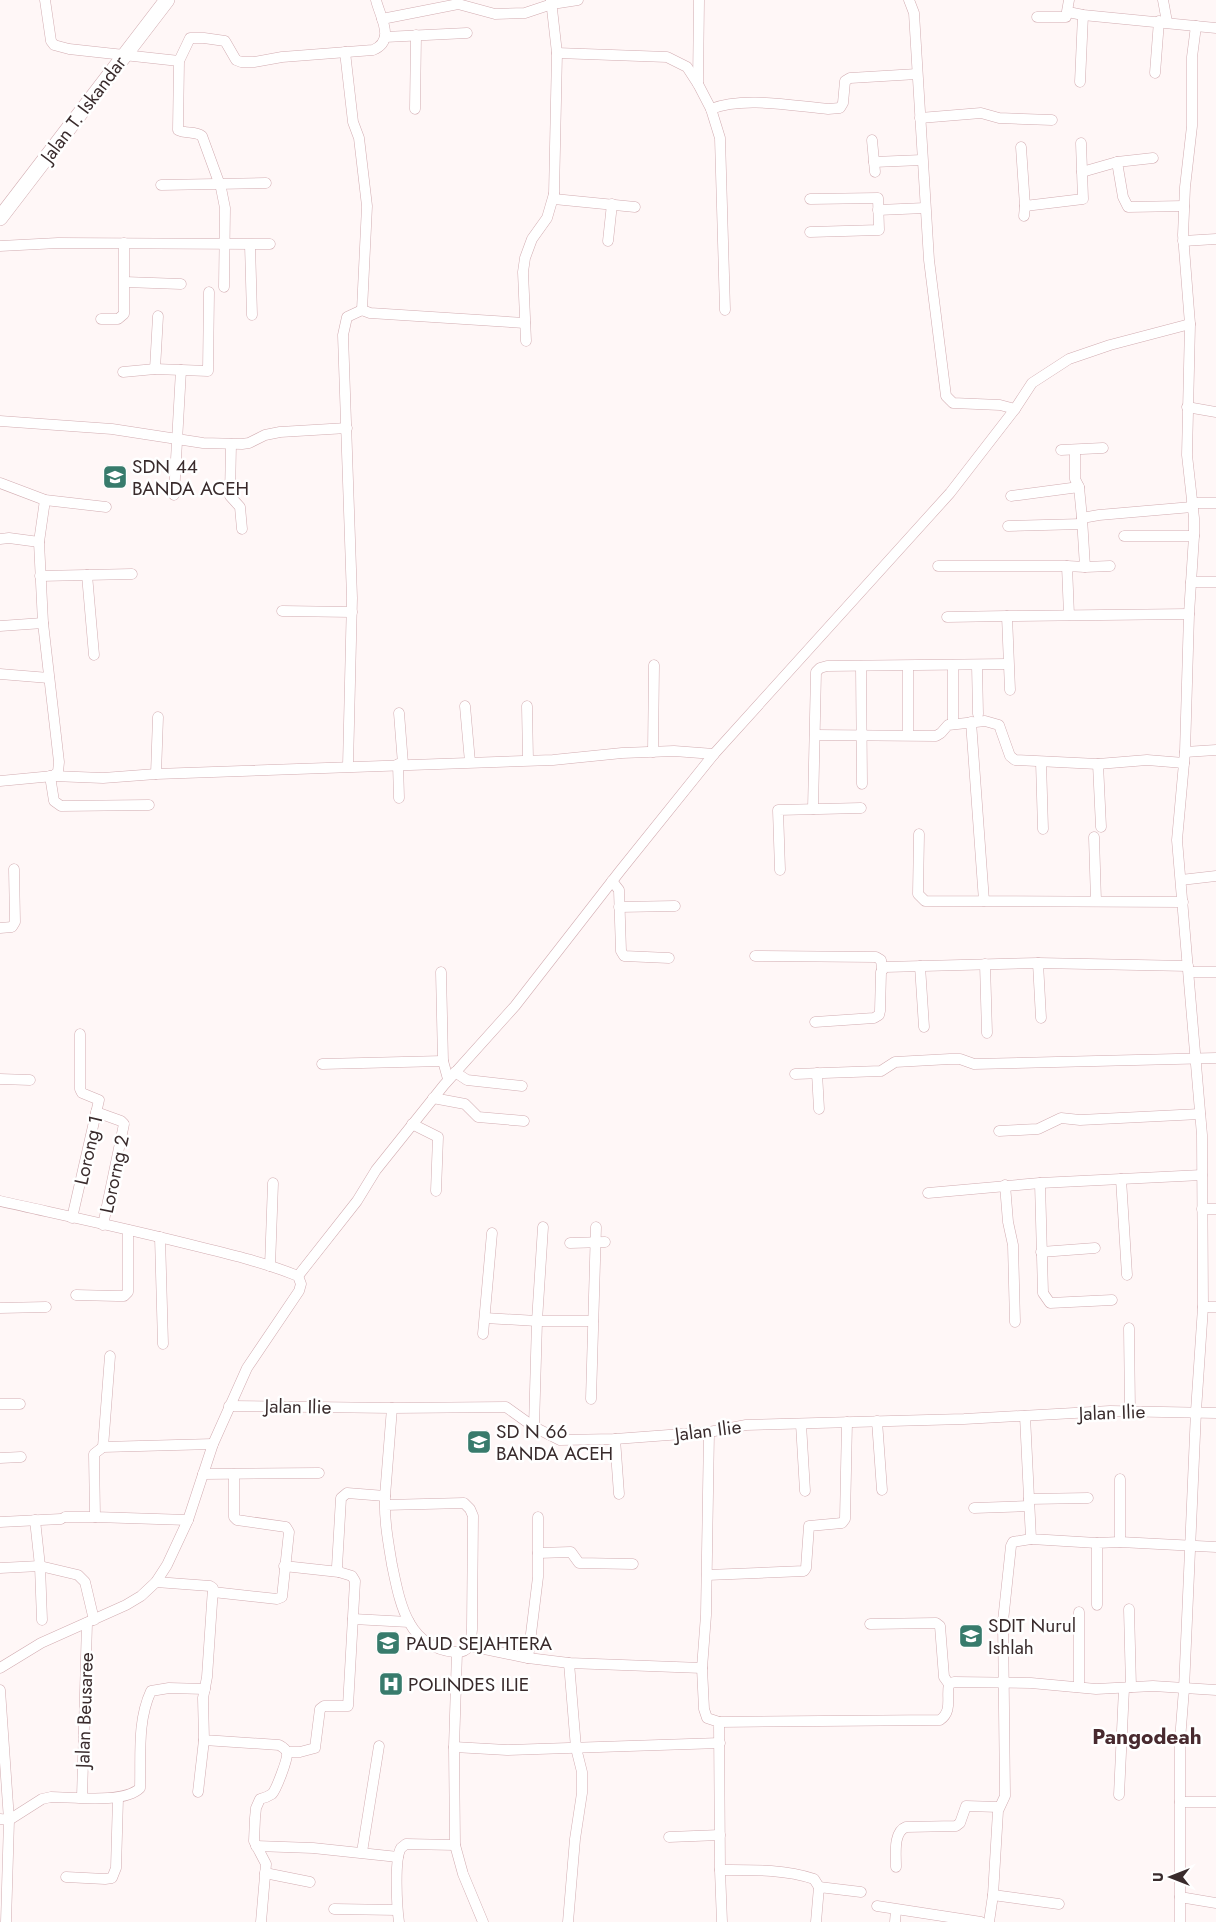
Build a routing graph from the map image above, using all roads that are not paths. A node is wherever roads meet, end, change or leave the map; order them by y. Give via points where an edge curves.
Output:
1 (45, 0) edge
2 (167, 0) edge
3 (376, 0) edge
4 (578, 0) edge
5 (699, 0) edge
6 (909, 0) edge
7 (1069, 0) edge
8 (1163, 0) edge
9 (551, 2) edge
10 (1068, 12) junction
11 (1083, 15) junction
12 (1037, 18) dead end
13 (382, 19) junction
14 (1163, 22) junction
15 (1196, 26) junction
16 (1216, 28) edge
17 (467, 33) dead end
18 (416, 35) junction
19 (385, 36) junction
20 (345, 52) junction
21 (557, 53) junction
22 (124, 56) junction
23 (179, 61) junction
24 (1155, 73) dead end
25 (917, 74) junction
26 (1080, 82) dead end
27 (698, 84) junction
28 (711, 109) junction
29 (416, 110) dead end
30 (920, 118) junction
31 (1052, 120) dead end
32 (872, 140) dead end
33 (1081, 143) dead end
34 (1021, 147) dead end
35 (1153, 158) dead end
36 (922, 160) junction
37 (1117, 162) junction
38 (1082, 172) junction
39 (266, 183) dead end
40 (219, 184) junction
41 (161, 185) dead end
42 (554, 194) junction
43 (810, 199) dead end
44 (612, 204) junction
45 (1184, 206) junction
46 (635, 207) dead end
47 (925, 208) junction
48 (878, 210) junction
49 (0, 218) edge
50 (810, 232) dead end
51 (1216, 238) edge
52 (608, 240) dead end
53 (1183, 241) junction
54 (124, 243) junction
55 (225, 244) junction
56 (250, 244) junction
57 (270, 244) dead end
58 (0, 246) edge
59 (125, 282) junction
60 (181, 284) dead end
61 (224, 287) dead end
62 (209, 292) dead end
63 (362, 310) junction
64 (725, 310) dead end
65 (252, 315) dead end
66 (158, 316) dead end
67 (101, 319) dead end
68 (525, 323) junction
69 (1190, 330) junction
70 (526, 341) dead end
71 (155, 369) junction
72 (181, 370) junction
73 (123, 372) dead end
74 (1187, 407) junction
75 (1015, 409) junction
76 (1216, 412) edge
77 (0, 421) edge
78 (348, 428) junction
79 (176, 439) junction
80 (231, 444) junction
81 (1103, 448) dead end
82 (1062, 450) dead end
83 (1075, 450) junction
84 (0, 483) edge
85 (1079, 487) junction
86 (174, 495) dead end
87 (1011, 496) dead end
88 (45, 500) junction
89 (1216, 503) edge
90 (1192, 505) junction
91 (106, 507) dead end
92 (1082, 521) junction
93 (1008, 526) dead end
94 (242, 529) dead end
95 (1124, 536) dead end
96 (1194, 536) junction
97 (0, 539) edge
98 (39, 542) junction
99 (938, 566) dead end
100 (1067, 566) junction
101 (1110, 566) dead end
102 (1085, 567) junction
103 (132, 574) dead end
104 (40, 576) junction
105 (87, 576) junction
106 (1192, 582) junction
107 (1216, 582) edge
108 (282, 611) dead end
109 (352, 612) junction
110 (1189, 614) junction
111 (1069, 615) junction
112 (1007, 616) junction
113 (948, 618) dead end
114 (42, 623) junction
115 (0, 626) edge
116 (94, 655) dead end
117 (1008, 664) junction
118 (654, 665) dead end
119 (953, 665) junction
120 (977, 665) junction
121 (861, 666) junction
122 (908, 666) junction
123 (0, 674) edge
124 (49, 678) junction
125 (1010, 690) dead end
126 (465, 706) dead end
127 (527, 706) dead end
128 (399, 713) dead end
129 (158, 717) dead end
130 (975, 718) junction
131 (953, 724) junction
132 (815, 735) junction
133 (861, 735) junction
134 (908, 735) junction
135 (1216, 750) edge
136 (653, 752) junction
137 (714, 754) junction
138 (1184, 758) junction
139 (528, 760) junction
140 (470, 762) junction
141 (1041, 762) junction
142 (400, 764) junction
143 (1098, 764) junction
144 (348, 766) junction
145 (156, 774) junction
146 (52, 776) junction
147 (0, 781) edge
148 (862, 784) dead end
149 (399, 798) dead end
150 (149, 805) dead end
151 (861, 808) dead end
152 (814, 809) junction
153 (1043, 828) dead end
154 (1101, 828) dead end
155 (919, 834) dead end
156 (1094, 837) dead end
157 (14, 870) dead end
158 (780, 870) dead end
159 (1216, 876) edge
160 (1181, 880) junction
161 (612, 881) junction
162 (984, 900) junction
163 (1096, 902) junction
164 (1183, 902) junction
165 (675, 906) dead end
166 (620, 907) junction
167 (0, 928) edge
168 (755, 956) dead end
169 (669, 958) dead end
170 (1038, 963) junction
171 (985, 964) junction
172 (920, 966) junction
173 (882, 969) junction
174 (1189, 969) junction
175 (441, 972) dead end
176 (1216, 972) edge
177 (1041, 1018) dead end
178 (815, 1022) dead end
179 (924, 1027) dead end
180 (987, 1033) dead end
181 (80, 1034) dead end
182 (1196, 1058) junction
183 (1216, 1058) edge
184 (443, 1061) junction
185 (322, 1064) dead end
186 (817, 1073) junction
187 (795, 1074) dead end
188 (452, 1076) junction
189 (0, 1079) edge
190 (30, 1080) dead end
191 (522, 1086) dead end
192 (433, 1098) junction
193 (819, 1109) dead end
194 (96, 1112) junction
195 (1200, 1114) junction
196 (524, 1121) dead end
197 (412, 1124) junction
198 (999, 1131) dead end
199 (1202, 1175) junction
200 (1121, 1179) junction
201 (1040, 1182) junction
202 (273, 1183) dead end
203 (1005, 1185) junction
204 (436, 1191) dead end
205 (928, 1193) dead end
206 (0, 1201) edge
207 (1202, 1209) junction
208 (1216, 1209) edge
209 (72, 1218) junction
210 (103, 1225) junction
211 (596, 1226) dead end
212 (543, 1227) dead end
213 (128, 1230) junction
214 (492, 1233) dead end
215 (160, 1237) junction
216 (600, 1242) junction
217 (570, 1243) dead end
218 (1095, 1248) dead end
219 (1041, 1252) junction
220 (270, 1266) junction
221 (1127, 1275) dead end
222 (298, 1276) junction
223 (76, 1295) dead end
224 (1112, 1300) dead end
225 (46, 1307) dead end
226 (1203, 1307) junction
227 (1216, 1307) edge
228 (0, 1308) edge
229 (485, 1318) junction
230 (593, 1321) junction
231 (537, 1322) junction
232 (1015, 1322) dead end
233 (1129, 1328) dead end
234 (484, 1334) dead end
235 (163, 1344) dead end
236 (110, 1356) dead end
237 (591, 1399) dead end
238 (0, 1404) edge
239 (20, 1404) dead end
240 (229, 1406) junction
241 (392, 1408) junction
242 (1130, 1411) junction
243 (1196, 1411) junction
244 (1216, 1413) edge
245 (1025, 1416) junction
246 (877, 1421) junction
247 (847, 1422) junction
248 (801, 1424) junction
249 (534, 1426) junction
250 (709, 1432) junction
251 (615, 1439) junction
252 (213, 1444) junction
253 (104, 1447) junction
254 (0, 1458) edge
255 (21, 1458) dead end
256 (319, 1473) dead end
257 (203, 1474) junction
258 (234, 1474) junction
259 (1120, 1479) dead end
260 (882, 1490) dead end
261 (805, 1491) dead end
262 (619, 1494) dead end
263 (1088, 1498) dead end
264 (385, 1501) junction
265 (1029, 1503) junction
266 (974, 1508) dead end
267 (538, 1517) dead end
268 (95, 1518) junction
269 (35, 1520) junction
270 (188, 1520) junction
271 (0, 1522) edge
272 (1031, 1539) junction
273 (1120, 1542) junction
274 (1097, 1543) junction
275 (1191, 1545) junction
276 (1216, 1547) edge
277 (538, 1553) junction
278 (633, 1564) dead end
279 (40, 1566) junction
280 (284, 1566) junction
281 (0, 1568) edge
282 (339, 1572) junction
283 (707, 1575) junction
284 (156, 1582) junction
285 (213, 1592) junction
286 (1097, 1605) dead end
287 (1129, 1609) dead end
288 (1079, 1612) dead end
289 (353, 1619) junction
290 (42, 1620) dead end
291 (90, 1622) junction
292 (409, 1622) junction
293 (870, 1624) dead end
294 (470, 1646) junction
295 (457, 1652) junction
296 (528, 1658) junction
297 (569, 1663) junction
298 (0, 1668) edge
299 (702, 1668) junction
300 (1003, 1682) junction
301 (949, 1684) junction
302 (1079, 1687) junction
303 (1128, 1687) junction
304 (205, 1689) junction
305 (1184, 1689) junction
306 (0, 1690) edge
307 (1216, 1690) edge
308 (719, 1722) junction
309 (204, 1740) junction
310 (720, 1743) junction
311 (379, 1746) dead end
312 (454, 1746) junction
313 (576, 1748) junction
314 (287, 1752) junction
315 (198, 1792) dead end
316 (1119, 1794) dead end
317 (82, 1797) junction
318 (118, 1798) junction
319 (1180, 1802) junction
320 (1216, 1802) edge
321 (999, 1807) junction
322 (4, 1820) edge
323 (720, 1835) junction
324 (669, 1837) dead end
325 (455, 1845) junction
326 (256, 1846) junction
327 (362, 1852) junction
328 (398, 1857) junction
329 (896, 1867) dead end
330 (720, 1870) junction
331 (265, 1874) junction
332 (66, 1877) dead end
333 (310, 1882) dead end
334 (818, 1887) junction
335 (861, 1892) dead end
336 (993, 1895) junction
337 (1180, 1897) junction
338 (1059, 1904) dead end
339 (1216, 1904) edge
340 (877, 1906) dead end
341 (334, 1909) dead end
342 (397, 1910) junction
343 (896, 1910) junction
344 (6, 1922) edge
345 (261, 1922) edge
346 (399, 1922) edge
347 (483, 1922) edge
348 (568, 1922) edge
349 (722, 1922) edge
350 (816, 1922) edge
351 (895, 1922) edge
352 (981, 1922) edge
353 (988, 1922) edge
354 (1180, 1922) edge

1 - 22 street via 54,45
2 - 22 street, Jalan T. Iskandar
3 - 13 street
4 - 9 street
5 - 27 street
6 - 25 street via 914,13
7 - 10 street
8 - 14 street
9 - 13 street via 525,13 495,14 458,4
9 - 21 street
10 - 11 street
10 - 12 street via 1066,17
11 - 14 street
11 - 26 street
13 - 19 street
14 - 15 street
14 - 24 street
15 - 16 street
15 - 45 street via 1192,57 1192,126
17 - 18 street
18 - 19 street
18 - 29 street
19 - 20 street via 383,43 373,50
20 - 23 street via 241,62 236,60 225,41 190,38
20 - 63 street via 367,206
21 - 27 street via 667,57 687,67
21 - 42 street
22 - 23 street
22 - 49 street, Jalan T. Iskandar
23 - 40 street via 178,130 202,136
25 - 28 street via 850,78 845,81 840,108 745,102
25 - 30 street
27 - 28 street
28 - 64 street via 720,138
30 - 31 street via 981,113 1000,118
30 - 36 street
32 - 36 street via 874,167
33 - 38 street
34 - 38 street via 1024,211 1083,199
35 - 37 street
36 - 47 street
37 - 38 street
37 - 45 street via 1128,207
39 - 40 street
40 - 41 street
40 - 55 street via 225,208
42 - 44 street via 554,199
42 - 68 street via 547,218 532,239 525,258
43 - 48 street via 878,198
44 - 46 street
44 - 52 street
45 - 53 street
47 - 48 street
47 - 75 street via 946,396 953,403 1000,405
48 - 50 street via 879,230
51 - 53 street
53 - 69 street
54 - 55 street
54 - 58 street
54 - 59 street
55 - 56 street
55 - 61 street
56 - 57 street
56 - 65 street
59 - 60 street
59 - 67 street via 124,314 118,319
62 - 72 street via 208,371
63 - 68 street
63 - 78 street via 347,317 344,326
66 - 71 street
68 - 70 street
69 - 74 street
69 - 75 street via 1110,345 1069,359 1032,383
71 - 72 street
71 - 73 street
72 - 79 street
74 - 76 street
74 - 90 street
75 - 137 street via 950,493
77 - 79 street
78 - 80 street via 280,432 249,443
78 - 109 street
79 - 80 street
79 - 86 street
80 - 94 street via 230,496 240,507
81 - 83 street
82 - 83 street
83 - 85 street via 1075,479
84 - 88 street
85 - 87 street
85 - 92 street
88 - 91 street
88 - 98 street
89 - 90 street
90 - 92 street via 1099,515
90 - 96 street
92 - 93 street
92 - 102 street
95 - 96 street
96 - 106 street
97 - 98 street
98 - 104 street
99 - 100 street
100 - 102 street
100 - 111 street
101 - 102 street
103 - 105 street
104 - 105 street
104 - 114 street
105 - 116 street
106 - 107 street
106 - 110 street
108 - 109 street
109 - 144 street
110 - 111 street
110 - 138 street
111 - 112 street
112 - 113 street
112 - 117 street
114 - 115 street
114 - 124 street
117 - 120 street
117 - 125 street
118 - 136 street
119 - 120 street
119 - 122 street
119 - 131 street
120 - 130 street
121 - 122 street
121 - 132 street via 827,666 816,672
121 - 133 street
122 - 134 street
123 - 124 street
124 - 146 street via 60,762 58,772
126 - 140 street
127 - 139 street
128 - 142 street
129 - 145 street
130 - 131 street
130 - 141 street via 999,725 1010,756 1015,760
130 - 162 street
131 - 134 street via 936,736
132 - 133 street
132 - 152 street
133 - 134 street
133 - 148 street
135 - 138 street
136 - 137 street
136 - 139 street
137 - 161 street
138 - 143 street
138 - 160 street via 1177,840
139 - 140 street
140 - 142 street
141 - 143 street
141 - 153 street
142 - 144 street
142 - 149 street
143 - 154 street
144 - 145 street
145 - 146 street via 103,778
146 - 147 street
146 - 150 street via 54,801 61,806
151 - 152 street
152 - 158 street via 778,810
155 - 162 street via 919,897 925,901
156 - 163 street
157 - 167 street via 15,922 12,927
159 - 160 street
160 - 164 street
161 - 166 street via 619,890
161 - 188 street via 515,1006
162 - 163 street
163 - 164 street
164 - 174 street
165 - 166 street
166 - 169 street via 622,955
168 - 173 street via 876,957 881,960
170 - 171 street
170 - 174 street
170 - 177 street
171 - 172 street
171 - 180 street
172 - 173 street
172 - 179 street
173 - 178 street via 879,1015
174 - 176 street
174 - 182 street
175 - 184 street
181 - 194 street, Lorong 1 via 80,1089 99,1100
182 - 183 street
182 - 186 street via 974,1064 950,1059 895,1062 880,1071
182 - 195 street
184 - 185 street
184 - 188 street
186 - 187 street
186 - 193 street
188 - 191 street
188 - 192 street
189 - 190 street
192 - 196 street via 465,1104 478,1117
192 - 197 street
194 - 209 street, Lorong 1
194 - 210 street, Lororng 2 via 124,1124
195 - 198 street via 1080,1120 1061,1118 1038,1129
195 - 199 street
197 - 204 street via 438,1137
197 - 222 street via 376,1170 357,1202
199 - 200 street
199 - 207 street
200 - 201 street
200 - 221 street
201 - 203 street
201 - 219 street
202 - 220 street
203 - 205 street
203 - 232 street via 1013,1245
206 - 209 street
207 - 208 street
207 - 226 street
209 - 210 street
210 - 213 street
211 - 216 street
212 - 231 street
213 - 215 street
213 - 223 street via 128,1292 124,1296
214 - 229 street
215 - 220 street
215 - 235 street
216 - 217 street
216 - 230 street
218 - 219 street
219 - 224 street via 1043,1293 1050,1303
220 - 222 street
222 - 240 street via 299,1291 247,1368
225 - 228 street
226 - 227 street
226 - 243 street
229 - 231 street
229 - 234 street
230 - 231 street
230 - 237 street
231 - 249 street
233 - 242 street
236 - 253 street
238 - 239 street
240 - 241 street, Jalan Ilie
240 - 252 street
241 - 249 street, Jalan Ilie via 506,1407
241 - 264 street
242 - 243 street, Jalan Ilie
242 - 245 street, Jalan Ilie
243 - 244 street, Jalan Ilie
243 - 275 street
245 - 246 street, Jalan Ilie
245 - 265 street
246 - 247 street, Jalan Ilie
246 - 260 street
247 - 248 street, Jalan Ilie
247 - 283 street via 845,1518 842,1523 808,1526 804,1571
248 - 250 street, Jalan Ilie via 746,1425
248 - 261 street
249 - 251 street, Jalan Ilie via 560,1440
250 - 251 street, Jalan Ilie
250 - 283 street
251 - 262 street
252 - 253 street
252 - 257 street
253 - 268 street via 94,1454
254 - 255 street
256 - 258 street
257 - 258 street
257 - 270 street
258 - 280 street via 234,1517 286,1527 289,1532
259 - 273 street
263 - 265 street
264 - 282 street via 355,1493 343,1495
264 - 292 street via 386,1533 399,1598
264 - 294 street via 464,1503 470,1509 473,1516
265 - 266 street
265 - 272 street
267 - 277 street
268 - 269 street
268 - 270 street
269 - 271 street
269 - 279 street
270 - 284 street
272 - 274 street
272 - 300 street via 1016,1540 1012,1546 1003,1622
273 - 274 street
273 - 275 street
274 - 286 street
275 - 276 street
275 - 305 street
277 - 278 street via 570,1552 579,1563
277 - 296 street
279 - 281 street
279 - 290 street
279 - 291 street, Jalan Beusaree via 82,1577
280 - 282 street
280 - 285 street via 282,1597 277,1600
282 - 289 street via 354,1577
283 - 299 street
284 - 285 street via 210,1586
284 - 291 street via 141,1596
285 - 304 street
287 - 303 street
288 - 302 street
289 - 292 street
289 - 314 street via 348,1706 324,1706 320,1709 315,1748
291 - 298 street via 41,1642
291 - 317 street, Jalan Beusaree
292 - 295 street via 414,1631 431,1645
293 - 301 street via 936,1623 940,1626 944,1677
294 - 295 street
294 - 296 street
295 - 312 street
296 - 297 street
297 - 299 street
297 - 313 street
299 - 308 street via 704,1709 707,1718
300 - 301 street
300 - 302 street
300 - 321 street via 1005,1796
301 - 308 street via 949,1710 940,1720
302 - 303 street
303 - 305 street
303 - 316 street
304 - 309 street
304 - 318 street via 151,1691 145,1702 141,1725 140,1788
305 - 307 street
305 - 319 street
306 - 322 street
308 - 310 street
309 - 314 street via 279,1745
309 - 315 street
310 - 313 street
310 - 323 street
311 - 327 street
312 - 313 street via 506,1750
312 - 325 street
313 - 348 street via 582,1772 582,1793
314 - 326 street via 272,1794 260,1799 256,1808
317 - 318 street
317 - 322 street via 42,1799
318 - 332 street via 116,1868 112,1878
319 - 320 street
319 - 337 street
321 - 329 street via 966,1806 956,1826 901,1828
321 - 336 street
322 - 344 street
323 - 324 street
323 - 330 street
325 - 328 street via 406,1844
325 - 347 street via 462,1874
326 - 327 street
326 - 331 street via 265,1860
327 - 328 street
328 - 342 street
330 - 334 street via 763,1870 806,1876 814,1879
330 - 349 street
331 - 333 street
331 - 345 street
334 - 335 street
334 - 350 street
336 - 338 street
336 - 353 street
337 - 339 street
337 - 354 street
340 - 343 street
341 - 342 street
342 - 346 street
343 - 351 street
343 - 352 street

